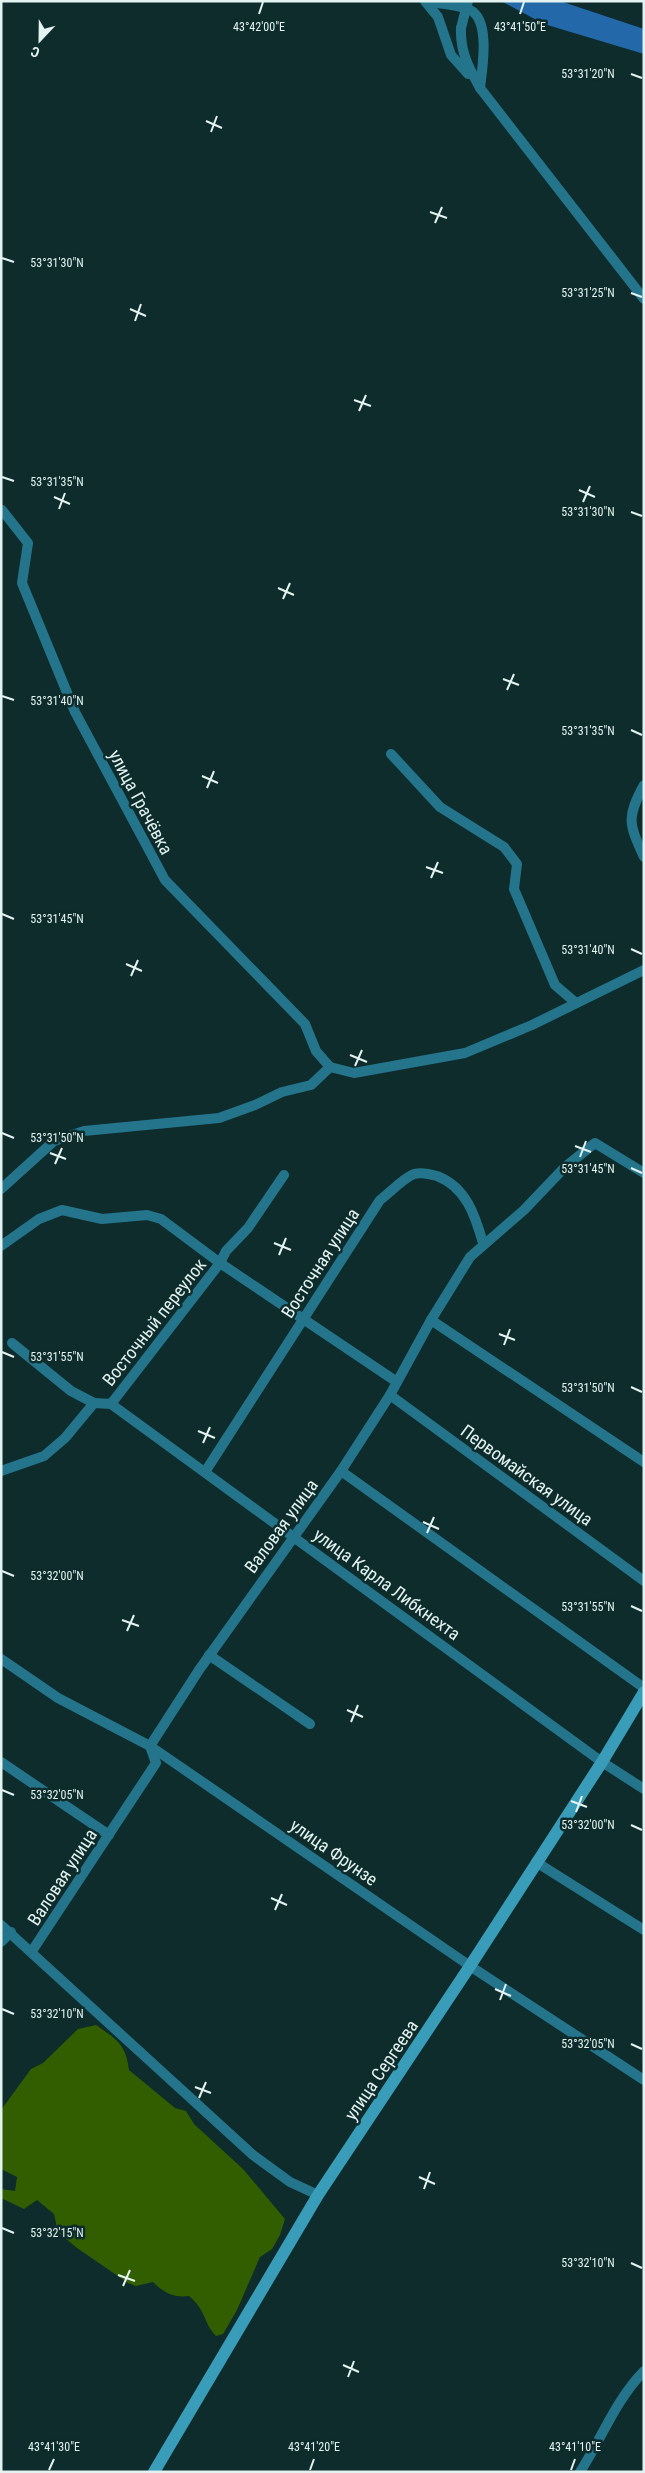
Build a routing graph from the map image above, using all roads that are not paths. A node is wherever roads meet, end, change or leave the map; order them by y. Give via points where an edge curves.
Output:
1 (468, 1) edge
2 (426, 2) edge
3 (480, 88) junction
4 (644, 299) edge
5 (2, 510) edge
6 (391, 754) dead end
7 (644, 785) edge
8 (644, 856) edge
9 (644, 970) edge
10 (576, 1003) junction
11 (330, 1067) junction
12 (644, 1173) edge
13 (284, 1175) dead end
14 (1, 1189) edge
15 (483, 1243) junction
16 (1, 1246) edge
17 (220, 1263) junction
18 (304, 1320) junction
19 (431, 1320) junction
20 (12, 1343) dead end
21 (397, 1382) junction
22 (390, 1396) junction
23 (94, 1403) junction
24 (111, 1404) junction
25 (644, 1462) edge
26 (1, 1471) edge
27 (341, 1471) junction
28 (205, 1472) junction
29 (294, 1536) junction
30 (644, 1581) edge
31 (209, 1655) junction
32 (1, 1659) edge
33 (644, 1690) edge
34 (310, 1724) dead end
35 (150, 1746) junction
36 (1, 1762) edge
37 (602, 1762) junction
38 (644, 1789) edge
39 (109, 1836) junction
40 (536, 1862) junction
41 (1, 1924) edge
42 (644, 1930) edge
43 (11, 1932) junction
44 (1, 1942) edge
45 (32, 1951) junction
46 (470, 1966) junction
47 (644, 2080) edge
48 (318, 2195) junction
49 (644, 2371) edge
50 (154, 2472) edge
51 (580, 2472) edge

1 - 3 street, bridge via 460,44
2 - 3 street via 438,18 451,55
2 - 3 street via 457,5 473,11 480,21 485,52
3 - 4 street
5 - 11 street, улица Грачёвка via 28,543 22,583 75,712 165,880 305,1024 316,1051
6 - 10 street via 440,807 504,847 517,864 514,889 517,898 554,985
7 - 8 street via 633,804 630,826
9 - 10 street
10 - 11 street via 465,1053 354,1073
11 - 14 street via 311,1084 282,1092 219,1118 84,1131 54,1141
12 - 15 street, Валовая улица via 595,1143 565,1167 524,1210
13 - 17 street, Восточный переулок
15 - 18 street, Восточная улица via 460,1189 428,1173 414,1174 380,1200
15 - 19 street, Валовая улица via 470,1256
16 - 17 street via 39,1219 62,1210 102,1219 147,1215 162,1219
17 - 18 street
17 - 24 street, Восточный переулок
18 - 21 street
18 - 28 street, Восточная улица
19 - 21 street, Валовая улица
19 - 25 street
20 - 23 street via 71,1391
21 - 22 street, Валовая улица
22 - 27 street, Валовая улица
22 - 30 street, Первомайская улица
23 - 24 street, Восточный переулок
23 - 26 street, Восточный переулок via 65,1438 44,1456
24 - 28 street, улица Карла Либкнехта
27 - 29 street, Валовая улица
27 - 33 street
28 - 29 street, улица Карла Либкнехта
29 - 31 street, Валовая улица
29 - 37 street, улица Карла Либкнехта
31 - 34 street
31 - 35 street, Валовая улица
32 - 35 street, улица Фрунзе via 58,1698
33 - 37 main road, улица Сергеева
35 - 39 street, Валовая улица via 156,1763
35 - 46 street, улица Фрунзе
36 - 39 street
37 - 38 street, улица Карла Либкнехта
37 - 40 main road, улица Сергеева
39 - 45 street, Валовая улица
40 - 42 street
40 - 46 main road, улица Сергеева
41 - 43 street
43 - 44 street
43 - 45 street
45 - 48 street via 253,2155 290,2182
46 - 47 street, улица Фрунзе
46 - 48 main road, улица Сергеева
48 - 50 main road, улица Сергеева
49 - 51 street via 630,2385 609,2418 600,2441

